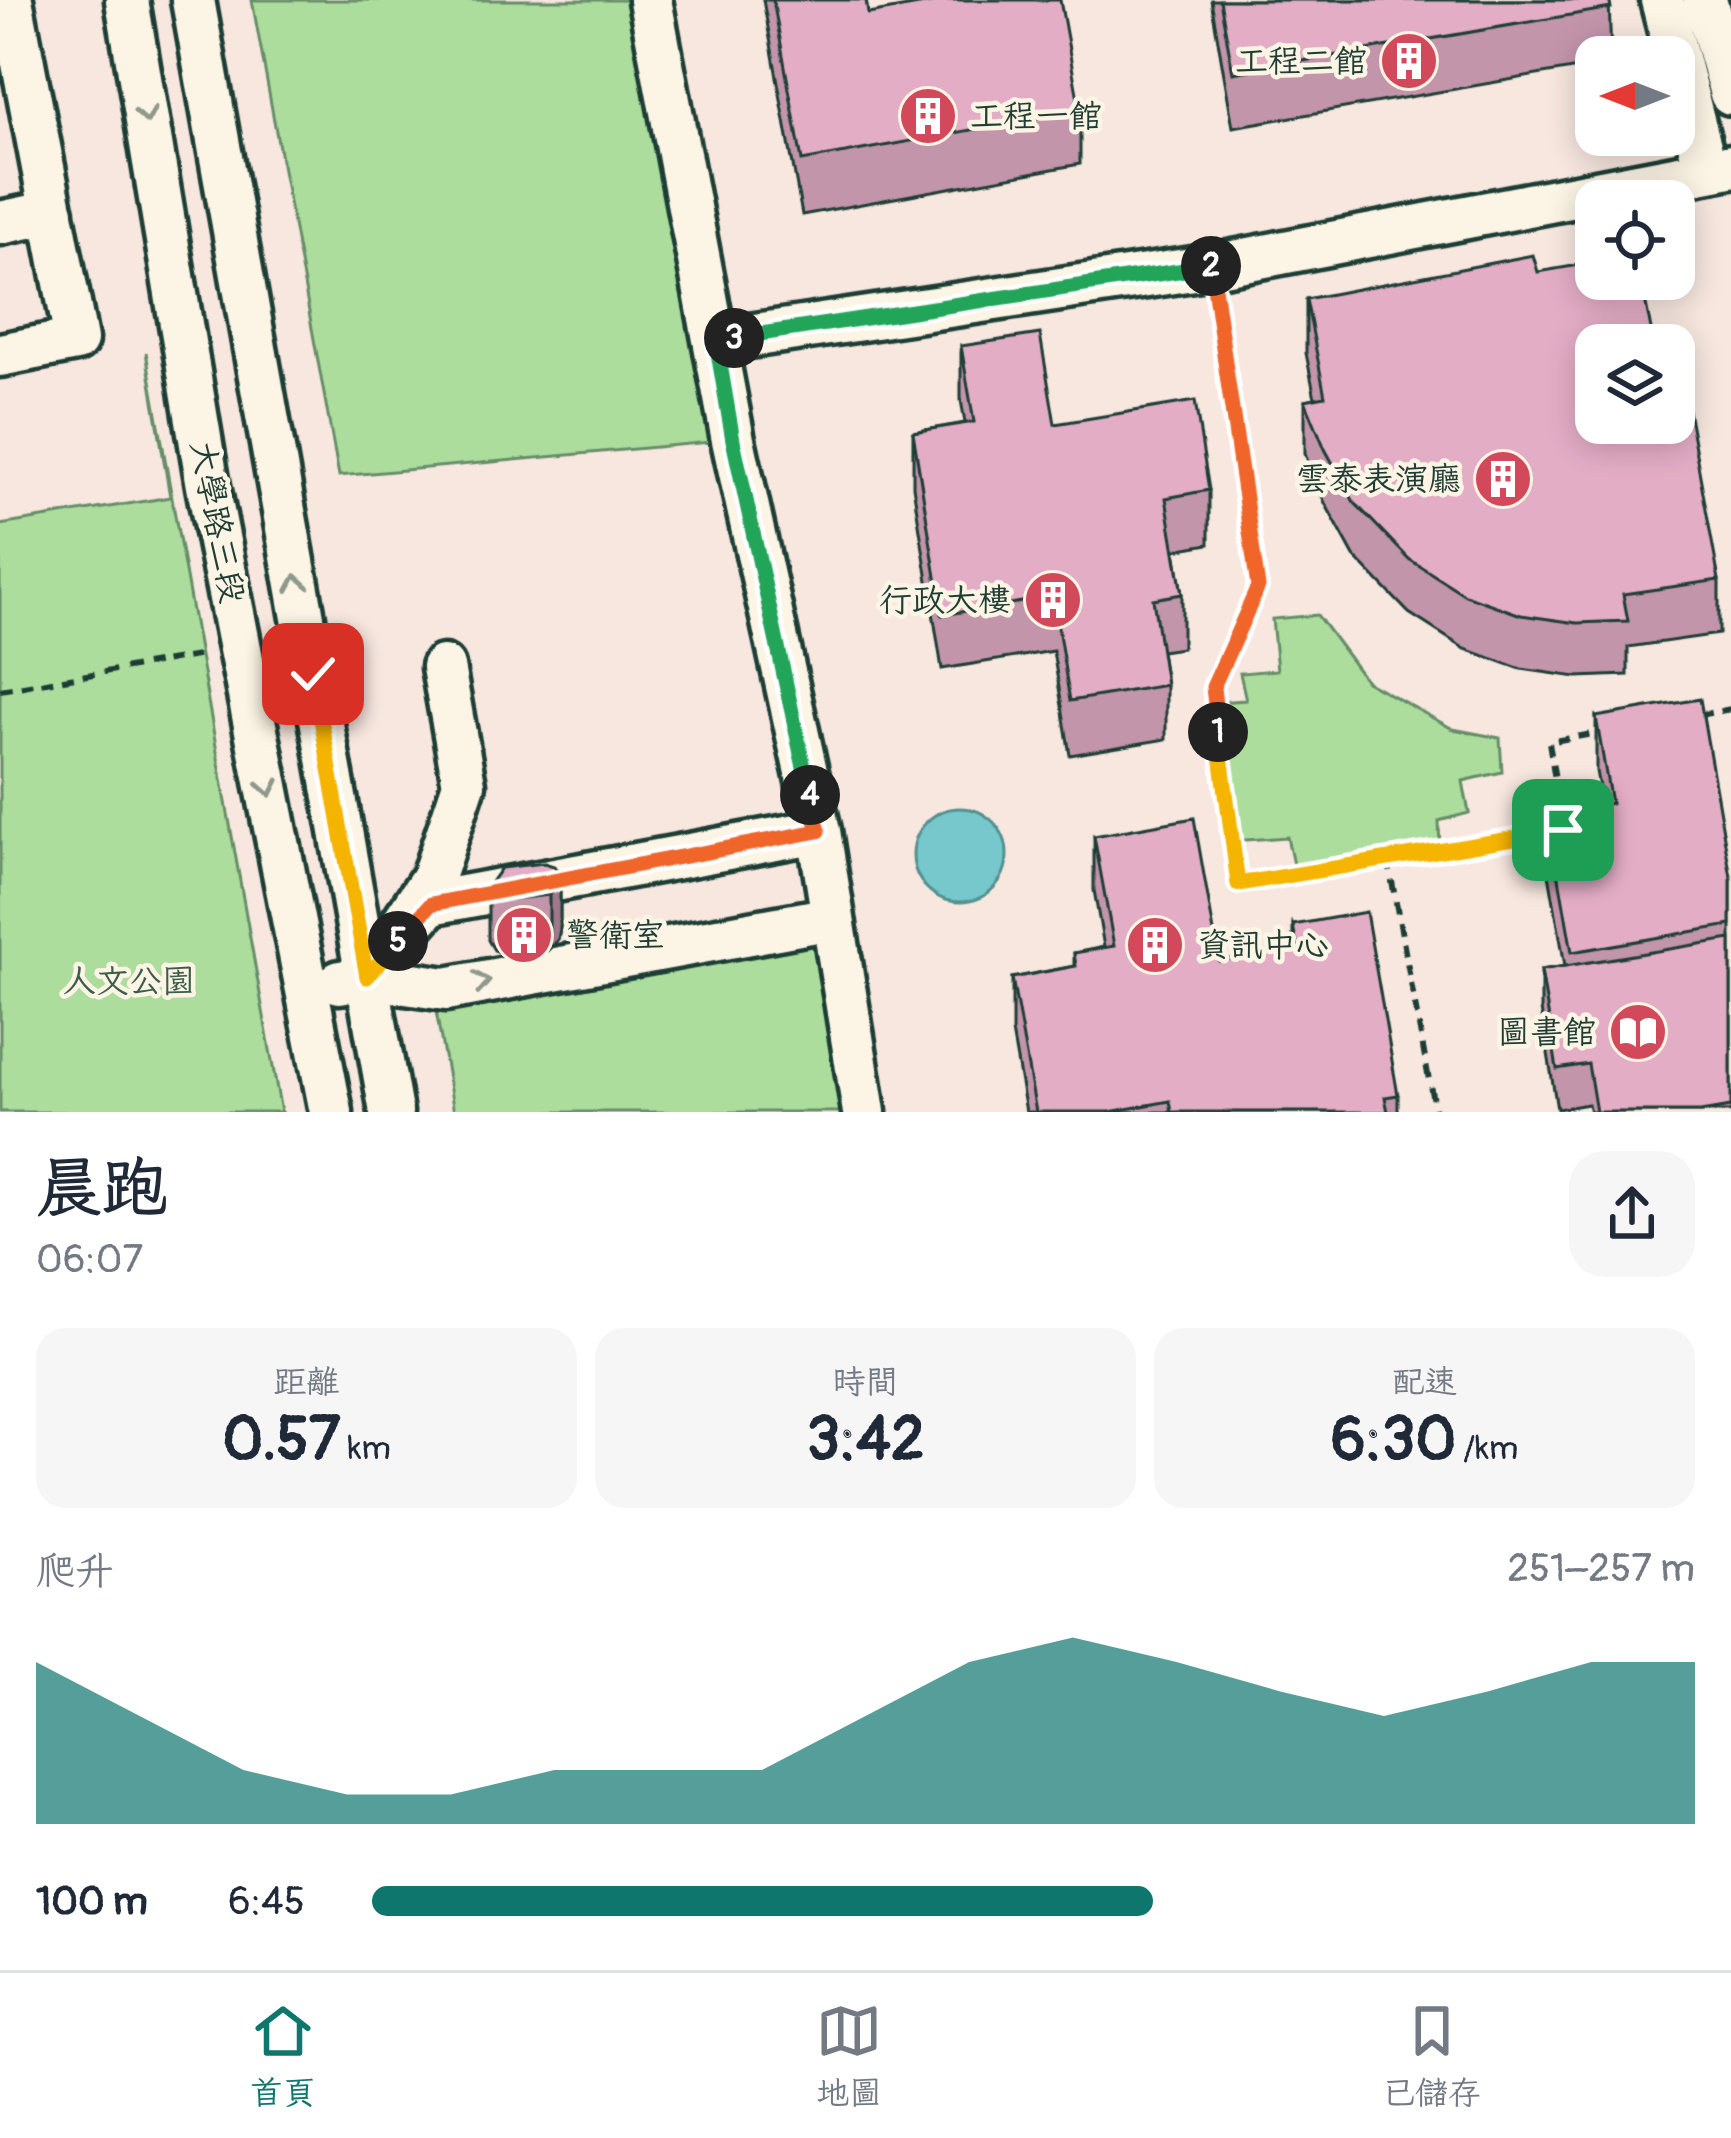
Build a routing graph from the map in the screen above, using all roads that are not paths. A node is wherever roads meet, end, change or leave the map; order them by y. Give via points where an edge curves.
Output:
1 (11, 0) edge
2 (127, 0) edge
3 (193, 0) edge
4 (650, 0) edge
5 (1662, 0) edge
6 (1705, 0) edge
7 (1731, 93) edge
8 (1724, 172) edge
9 (52, 212) junction
10 (0, 223) edge
11 (716, 341) junction
12 (0, 355) edge
13 (443, 667) dead end
14 (819, 831) junction
15 (832, 918) junction
16 (367, 977) junction
17 (309, 987) junction
18 (331, 1112) edge
19 (391, 1112) edge
20 (864, 1112) edge

1 - 9 street
2 -> 17 street, 大學路三段 via 208,486
16 -> 3 street, 大學路三段
4 - 11 street
5 - 8 street
6 - 7 street
8 - 11 street via 1214,266
9 - 10 street
9 - 12 street via 76,340
11 - 14 street
13 - 16 street via 464,784 433,878
14 - 15 street
14 - 16 street via 431,904
16 -> 15 street via 446,989
15 - 20 street
16 - 17 street
16 - 19 street, 大學路三段
17 - 18 street, 大學路三段

